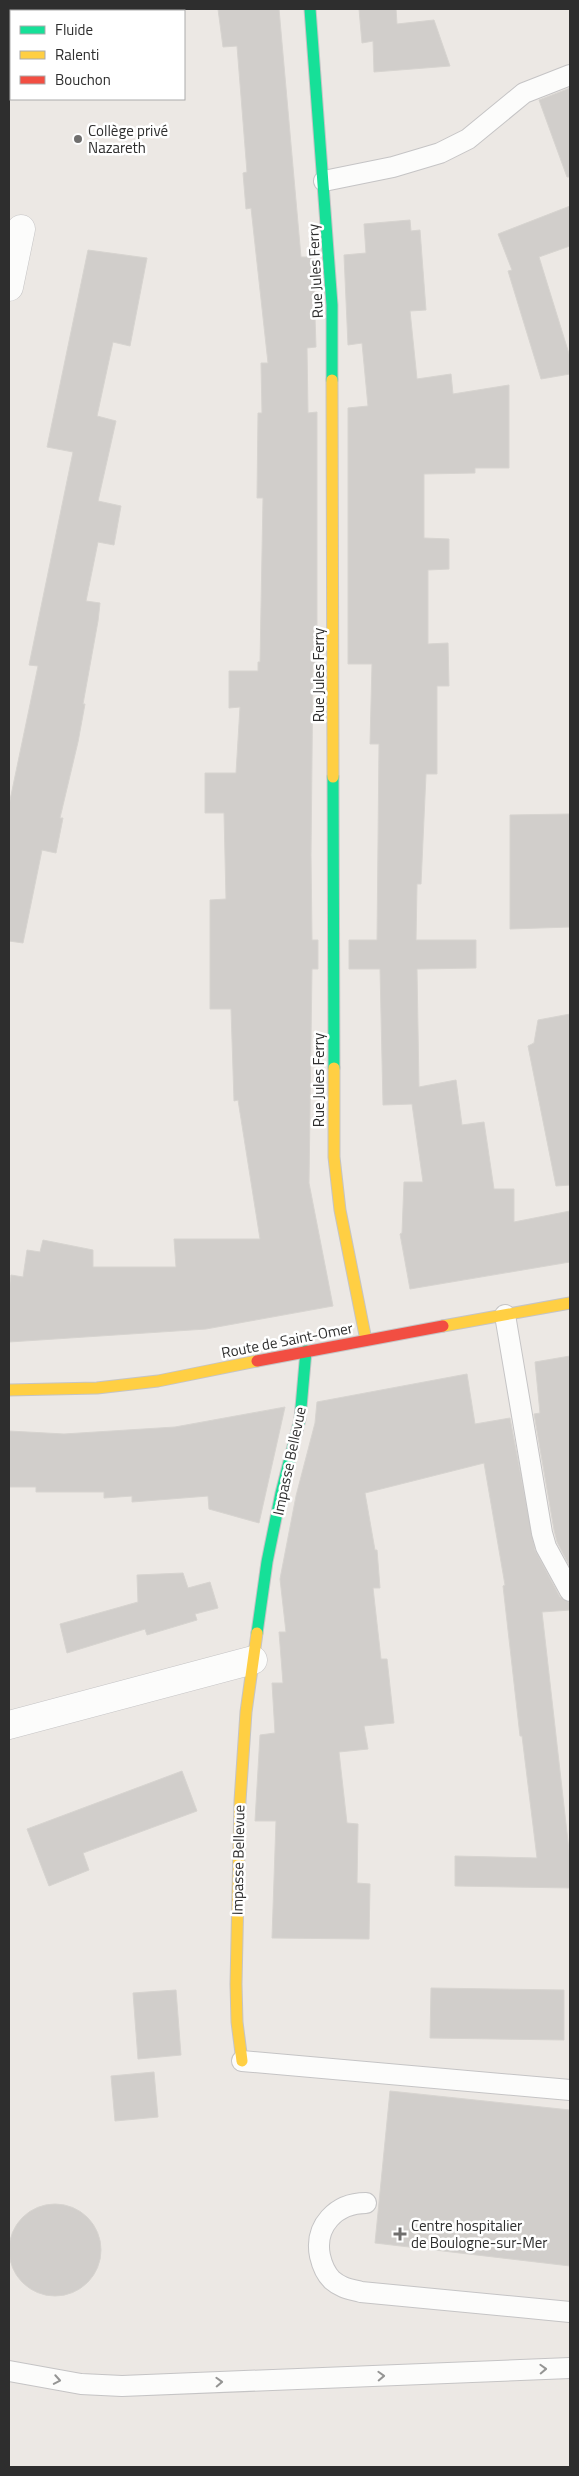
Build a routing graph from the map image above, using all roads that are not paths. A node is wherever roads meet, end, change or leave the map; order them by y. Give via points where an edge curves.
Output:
1 (310, 9) edge
2 (570, 75) edge
3 (324, 181) junction
4 (21, 229) dead end
5 (9, 287) edge
6 (570, 1304) edge
7 (505, 1315) junction
8 (366, 1340) junction
9 (306, 1351) junction
10 (9, 1390) edge
11 (570, 1591) edge
12 (253, 1660) junction
13 (9, 1725) edge
14 (242, 2061) joint
15 (570, 2090) edge
16 (366, 2203) dead end
17 (570, 2312) edge
18 (570, 2368) edge
19 (9, 2371) edge

1 - 3 street, Rue Jules Ferry
2 - 3 lane via 519,96 468,139 440,153 393,167
3 - 8 street, Rue Jules Ferry via 333,363 334,1157 340,1210
4 - 5 street
6 - 7 street, Route de Saint-Omer
7 - 8 street, Route de Saint-Omer
7 - 11 lane via 542,1533
8 - 9 street, Route de Saint-Omer
9 - 10 street, Route de Saint-Omer via 132,1384
9 - 12 street, Impasse Bellevue via 300,1419 267,1562
12 - 13 street
12 - 14 street, Impasse Bellevue via 240,1801 236,2006
14 - 15 lane
16 - 17 lane via 356,2203 334,2213 325,2222 320,2236 322,2265 331,2279 344,2288
19 -> 18 lane via 81,2384 122,2386

